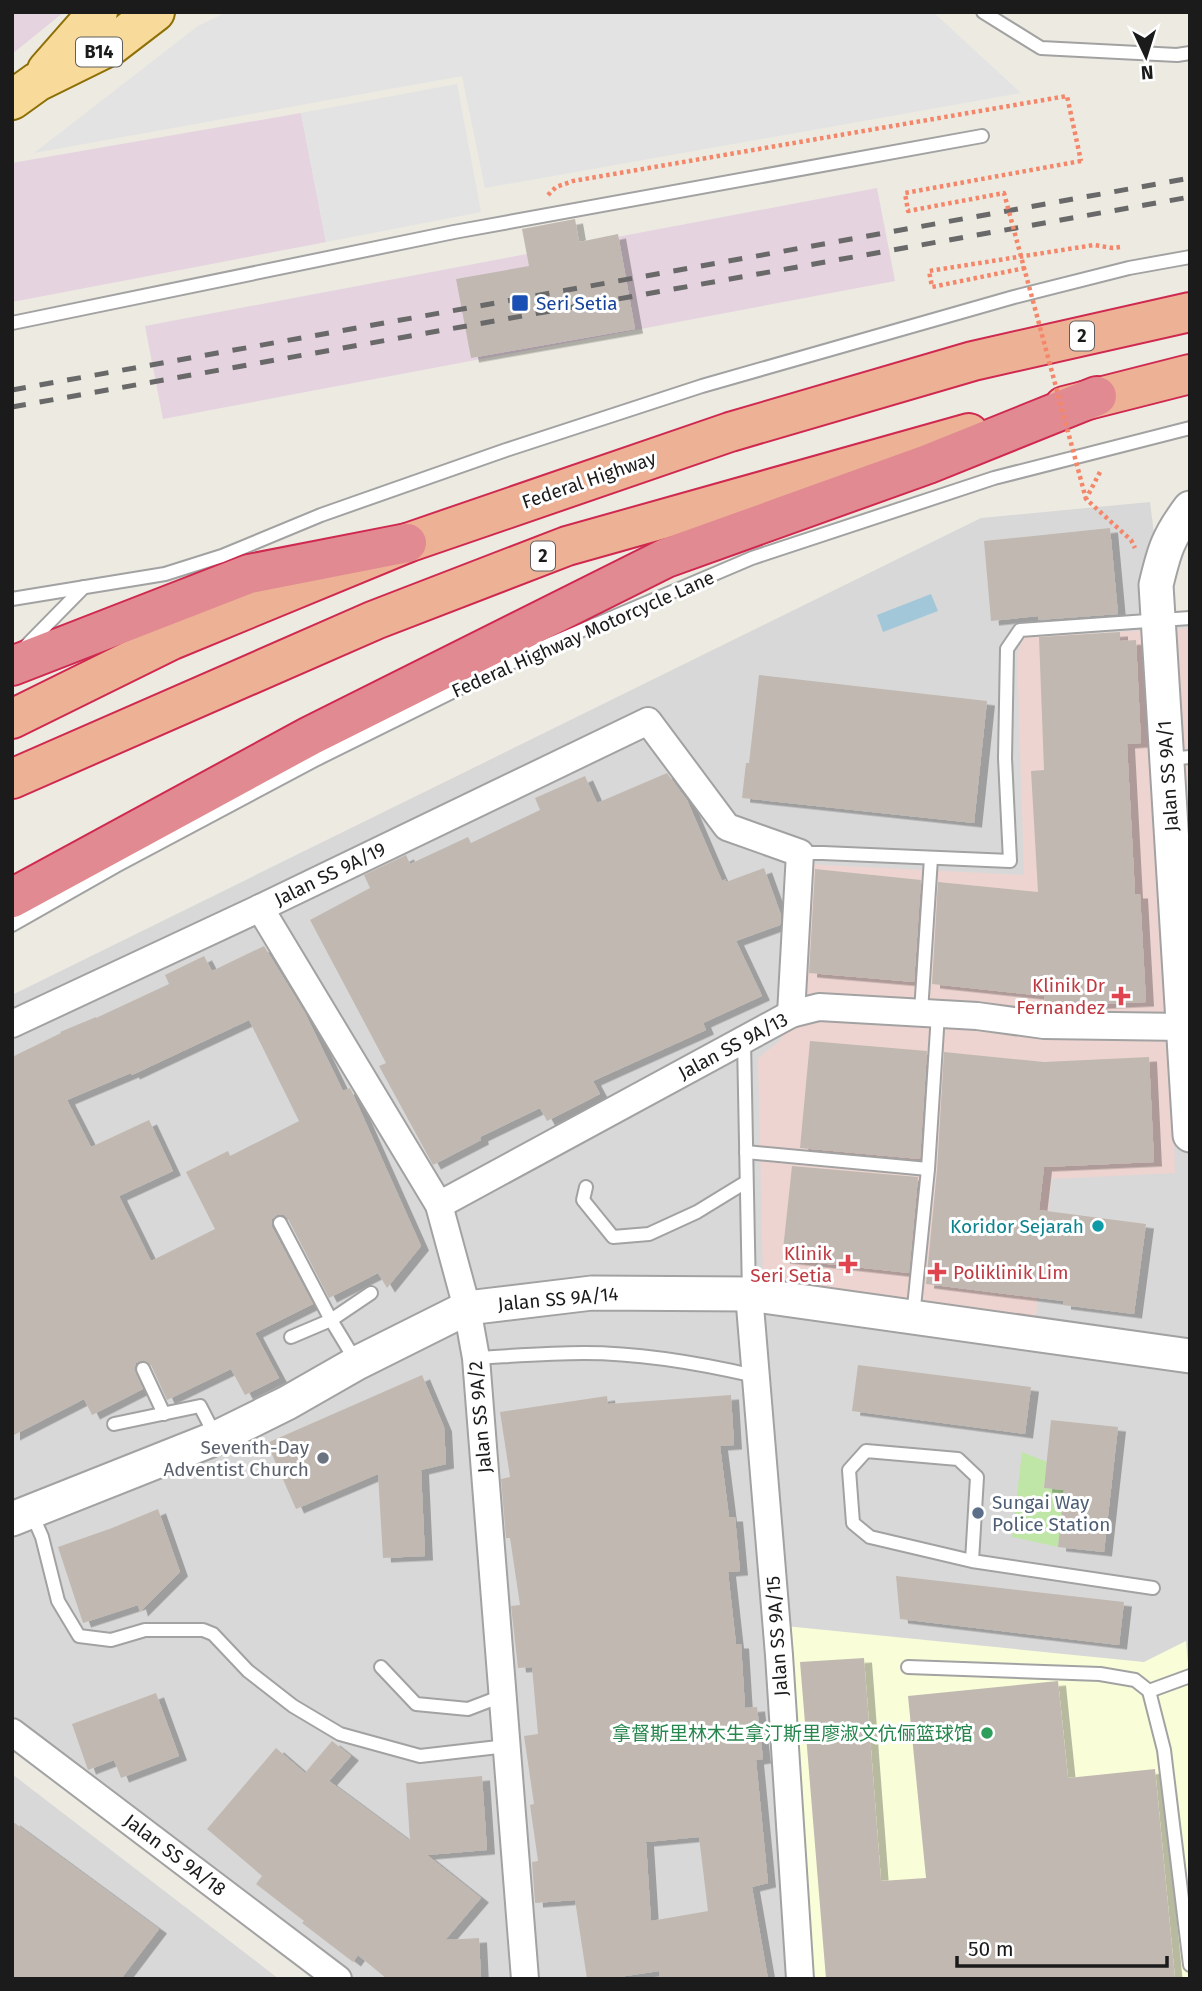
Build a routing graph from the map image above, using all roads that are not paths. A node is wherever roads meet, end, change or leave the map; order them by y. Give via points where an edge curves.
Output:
1 (98, 12) edge
2 (155, 12) edge
3 (983, 12) edge
4 (1190, 53) edge
5 (25, 91) edge
6 (982, 136) dead end
7 (1190, 257) edge
8 (1190, 312) edge
9 (12, 323) edge
10 (1190, 373) edge
11 (1097, 396) junction
12 (1190, 428) edge
13 (1190, 509) edge
14 (407, 543) junction
15 (84, 587) junction
16 (12, 599) edge
17 (1174, 619) edge
18 (12, 660) edge
19 (12, 666) edge
20 (12, 719) edge
21 (1179, 758) edge
22 (12, 779) edge
23 (800, 853) junction
24 (931, 858) junction
25 (116, 866) junction
26 (22, 893) edge
27 (260, 908) junction
28 (12, 925) edge
29 (930, 1013) junction
30 (791, 1014) junction
31 (12, 1024) edge
32 (1184, 1027) junction
33 (744, 1041) junction
34 (1190, 1135) edge
35 (746, 1152) junction
36 (928, 1169) junction
37 (746, 1182) junction
38 (586, 1187) dead end
39 (439, 1205) junction
40 (280, 1223) dead end
41 (371, 1293) dead end
42 (749, 1294) junction
43 (467, 1308) junction
44 (913, 1317) junction
45 (331, 1320) junction
46 (291, 1337) dead end
47 (1190, 1356) edge
48 (476, 1358) junction
49 (357, 1363) junction
50 (143, 1369) dead end
51 (755, 1376) junction
52 (164, 1414) junction
53 (114, 1424) dead end
54 (216, 1438) junction
55 (21, 1515) edge
56 (972, 1561) junction
57 (1153, 1588) dead end
58 (381, 1667) dead end
59 (908, 1667) dead end
60 (1190, 1676) edge
61 (1149, 1691) junction
62 (502, 1696) junction
63 (12, 1731) edge
64 (507, 1746) junction
65 (1190, 1965) edge
66 (338, 1979) edge
67 (525, 1979) edge
68 (800, 1979) edge

1 - 5 main road, B14
2 - 5 main road, B14 via 112,45
3 - 4 lane via 1041,48
6 - 9 lane via 356,251
7 - 15 lane via 1014,297 702,386 321,514 222,556 165,574
8 - 14 highway, Federal Highway / 2 via 973,361 730,432
10 - 11 highway, 2
11 - 22 highway, 2 via 567,547 375,620
11 - 26 highway via 928,464 666,558 310,736
12 - 25 lane, Federal Highway Motorcycle Lane via 994,478 752,558 545,646
13 - 17 street, Jalan SS 9A/1 via 1164,551 1156,585
14 - 19 highway via 249,574
14 - 20 highway, Federal Highway / 2 via 172,640
15 - 16 lane
15 - 18 lane
17 - 21 street, Jalan SS 9A/1
17 - 24 lane via 1020,630 1007,649 1005,758 1010,862
21 - 32 street, Jalan SS 9A/1
23 - 24 lane
23 - 27 street, Jalan SS 9A/19 via 727,827 648,721
23 - 30 street
24 - 29 lane
25 - 26 lane
25 - 28 lane, Federal Highway Motorcycle Lane
27 - 31 street, Jalan SS 9A/19
27 - 39 street, Jalan SS 9A/2
29 - 30 street, Jalan SS 9A/13 via 819,1007
29 - 32 street, Jalan SS 9A/13 via 1044,1025
29 - 36 lane
30 - 33 street, Jalan SS 9A/13
32 - 34 street, Jalan SS 9A/1
33 - 35 lane
33 - 39 street, Jalan SS 9A/13
35 - 36 lane
35 - 37 lane
36 - 44 lane
37 - 38 lane via 649,1234 613,1237 583,1200
37 - 42 lane
39 - 43 street, Jalan SS 9A/2
40 - 45 lane
41 - 45 lane
42 - 43 street, Jalan SS 9A/14 via 592,1293
42 - 44 street, Jalan SS 9A/14
42 - 51 street, Jalan SS 9A/15
43 - 48 street, Jalan SS 9A/2
43 - 49 street, Jalan SS 9A/14
44 - 47 street, Jalan SS 9A/14
45 - 46 lane
45 - 49 lane
48 - 51 lane via 586,1353 664,1358
48 - 62 street, Jalan SS 9A/2
49 - 54 street, Jalan SS 9A/14
50 - 52 lane
51 - 68 street, Jalan SS 9A/15
52 - 53 lane
52 - 54 lane via 200,1406
54 - 55 street, Jalan SS 9A/14
55 - 64 lane via 42,1537 58,1601 79,1636 111,1640 145,1630 202,1630 213,1634 248,1671 293,1706 340,1734 420,1756
56 - 56 lane via 870,1537 853,1522 849,1470 866,1451 958,1460 977,1477
56 - 57 lane
58 - 62 lane via 416,1704 468,1709
59 - 61 lane via 1100,1674 1135,1680
60 - 61 lane
61 - 65 lane via 1164,1750
62 - 64 street, Jalan SS 9A/2
63 - 66 street, Jalan SS 9A/18
64 - 67 street, Jalan SS 9A/2

